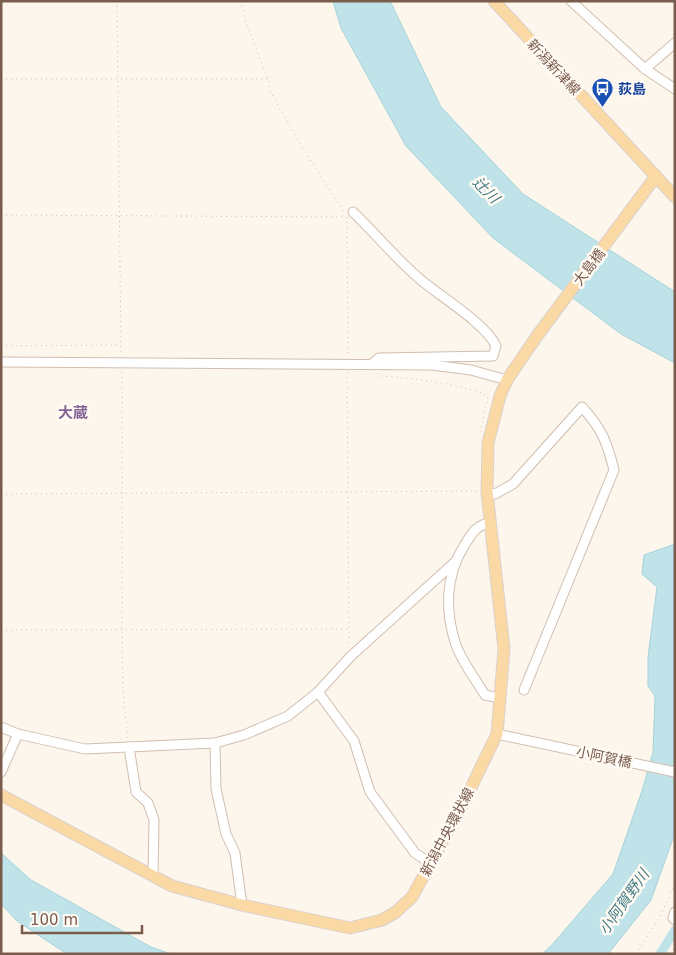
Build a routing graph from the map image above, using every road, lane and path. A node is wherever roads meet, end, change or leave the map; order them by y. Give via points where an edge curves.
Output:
1 (117, 1) edge
2 (240, 1) edge
3 (494, 1) edge
4 (576, 3) edge
5 (675, 43) edge
6 (645, 69) junction
7 (118, 79) junction
8 (268, 79) junction
9 (1, 80) edge
10 (675, 88) edge
11 (656, 176) junction
12 (675, 197) edge
13 (350, 214) junction
14 (1, 215) edge
15 (118, 216) junction
16 (536, 336) joint
17 (120, 345) junction
18 (1, 346) edge
19 (348, 356) dead end
20 (1, 362) edge
21 (122, 363) junction
22 (372, 364) junction
23 (348, 366) junction
24 (507, 380) junction
25 (480, 441) dead end
26 (482, 488) junction
27 (349, 492) junction
28 (123, 493) junction
29 (1, 494) edge
30 (491, 522) junction
31 (455, 562) junction
32 (122, 629) junction
33 (348, 629) junction
34 (1, 630) edge
35 (351, 656) junction
36 (524, 690) dead end
37 (318, 692) junction
38 (500, 698) junction
39 (1, 727) edge
40 (18, 734) junction
41 (497, 734) junction
42 (215, 743) junction
43 (129, 747) junction
44 (1, 772) edge
45 (675, 772) edge
46 (1, 795) edge
47 (430, 863) junction
48 (153, 875) junction
49 (675, 883) edge
50 (242, 905) junction
51 (675, 912) edge
52 (675, 920) edge
53 (675, 945) edge
54 (636, 954) edge
55 (670, 954) edge

1 - 7 path
2 - 8 path
3 - 11 main road, 新潟新津線
4 - 6 street
5 - 6 street
6 - 10 street
7 - 8 path
7 - 9 path
7 - 15 path
8 - 13 path via 270,91 288,122
11 - 12 main road, 新潟新津線
11 - 16 main road, 大島橋
13 - 15 path
13 - 19 path
13 - 22 street via 421,280 485,330 496,346 493,356 396,356 379,358
14 - 15 path
15 - 17 path
16 - 24 main road, 新潟中央環状線
17 - 18 path
17 - 21 path
20 - 21 street
21 - 23 street
21 - 28 path
22 - 23 street
22 - 24 street via 432,365 471,370
22 - 25 path via 380,376 418,378 483,393 488,397
23 - 27 path
24 - 26 main road, 新潟中央環状線 via 493,418
26 - 27 path via 478,491
26 - 30 main road, 新潟中央環状線
26 - 36 street via 495,494 512,484 582,407 600,428 614,470
27 - 28 path
27 - 33 path
28 - 29 path
28 - 32 path
30 - 31 street via 476,528
30 - 38 main road, 新潟中央環状線 via 504,649
31 - 35 street
31 - 38 street via 448,592 456,647 485,695
32 - 33 path
32 - 34 path
32 - 43 path
33 - 35 path
35 - 37 street
37 - 42 street via 288,716 244,736
37 - 47 street via 354,741 370,792 415,853
38 - 41 main road, 新潟中央環状線
39 - 40 street
40 - 43 street via 85,749
40 - 44 street
41 - 45 street, 小阿賀橋
41 - 47 main road, 新潟中央環状線
42 - 43 street
42 - 50 street via 216,788 226,834 235,853
43 - 48 street via 136,792 148,803 154,820
46 - 48 main road, 新潟中央環状線
47 - 50 main road, 新潟中央環状線 via 412,897 396,912 368,925 350,928
48 - 50 main road, 新潟中央環状線 via 172,886
49 - 54 path via 661,915
51 - 52 street
53 - 55 path

